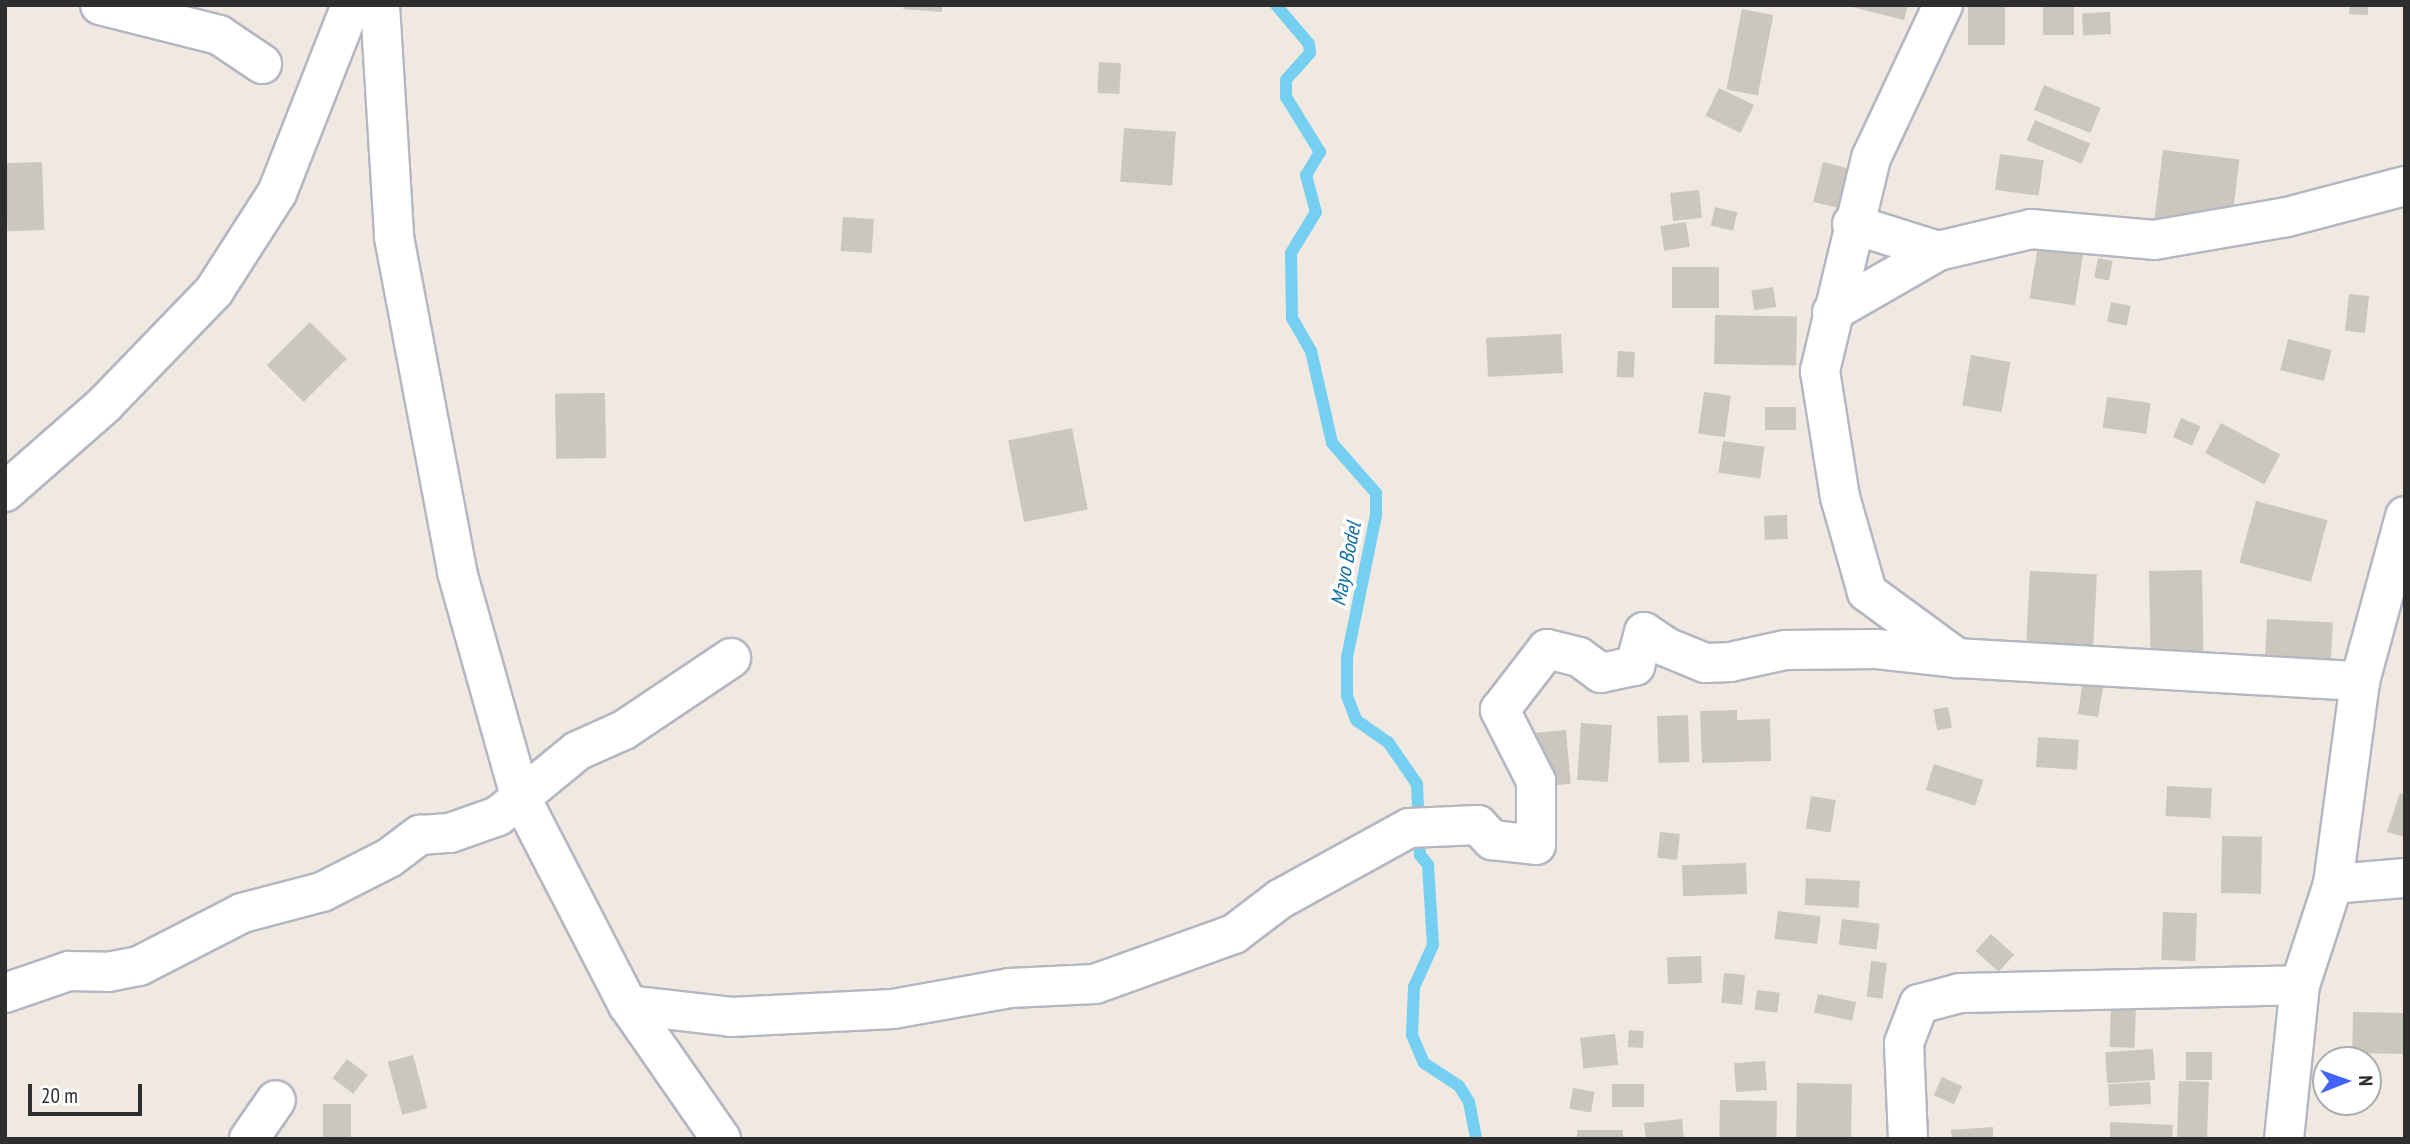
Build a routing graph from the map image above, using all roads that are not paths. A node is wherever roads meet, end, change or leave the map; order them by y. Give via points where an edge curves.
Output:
1 (100, 5) edge
2 (351, 5) edge
3 (380, 5) edge
4 (1943, 5) edge
5 (262, 64) dead end
6 (2405, 186) edge
7 (1852, 224) junction
8 (1938, 251) junction
9 (1832, 312) junction
10 (5, 492) edge
11 (2405, 516) edge
12 (731, 658) dead end
13 (1957, 658) junction
14 (2360, 681) junction
15 (520, 796) junction
16 (2405, 878) edge
17 (2333, 884) junction
18 (2300, 985) junction
19 (5, 993) edge
20 (628, 1005) junction
21 (276, 1100) dead end
22 (249, 1139) edge
23 (722, 1139) edge
24 (1908, 1139) edge
25 (2284, 1139) edge

1 - 5 street via 219,35
2 - 10 street via 277,193 214,290 105,404
3 - 15 street via 394,237 457,572
4 - 7 street via 1871,158
6 - 8 street via 2287,217 2154,240 2031,229
7 - 8 street
7 - 9 street
8 - 9 street
9 - 13 street via 1820,371 1840,497 1867,592
11 - 14 street
12 - 15 street via 624,730 577,751
13 - 14 street
13 - 20 street via 1822,649 1705,663 1644,632 1634,666 1601,673 1579,657 1547,649 1500,710 1536,780 1536,845 1492,840 1478,825 1409,828 1280,899 1234,934 1095,984 1010,988 893,1009 758,1016
14 - 17 street
15 - 19 street via 498,816 450,833 419,835 389,858 322,892 242,913 139,967 69,971
15 - 20 street
16 - 17 street
17 - 18 street
18 - 24 street via 1960,993 1919,1004 1904,1042
18 - 25 street
20 - 23 street
21 - 22 street

